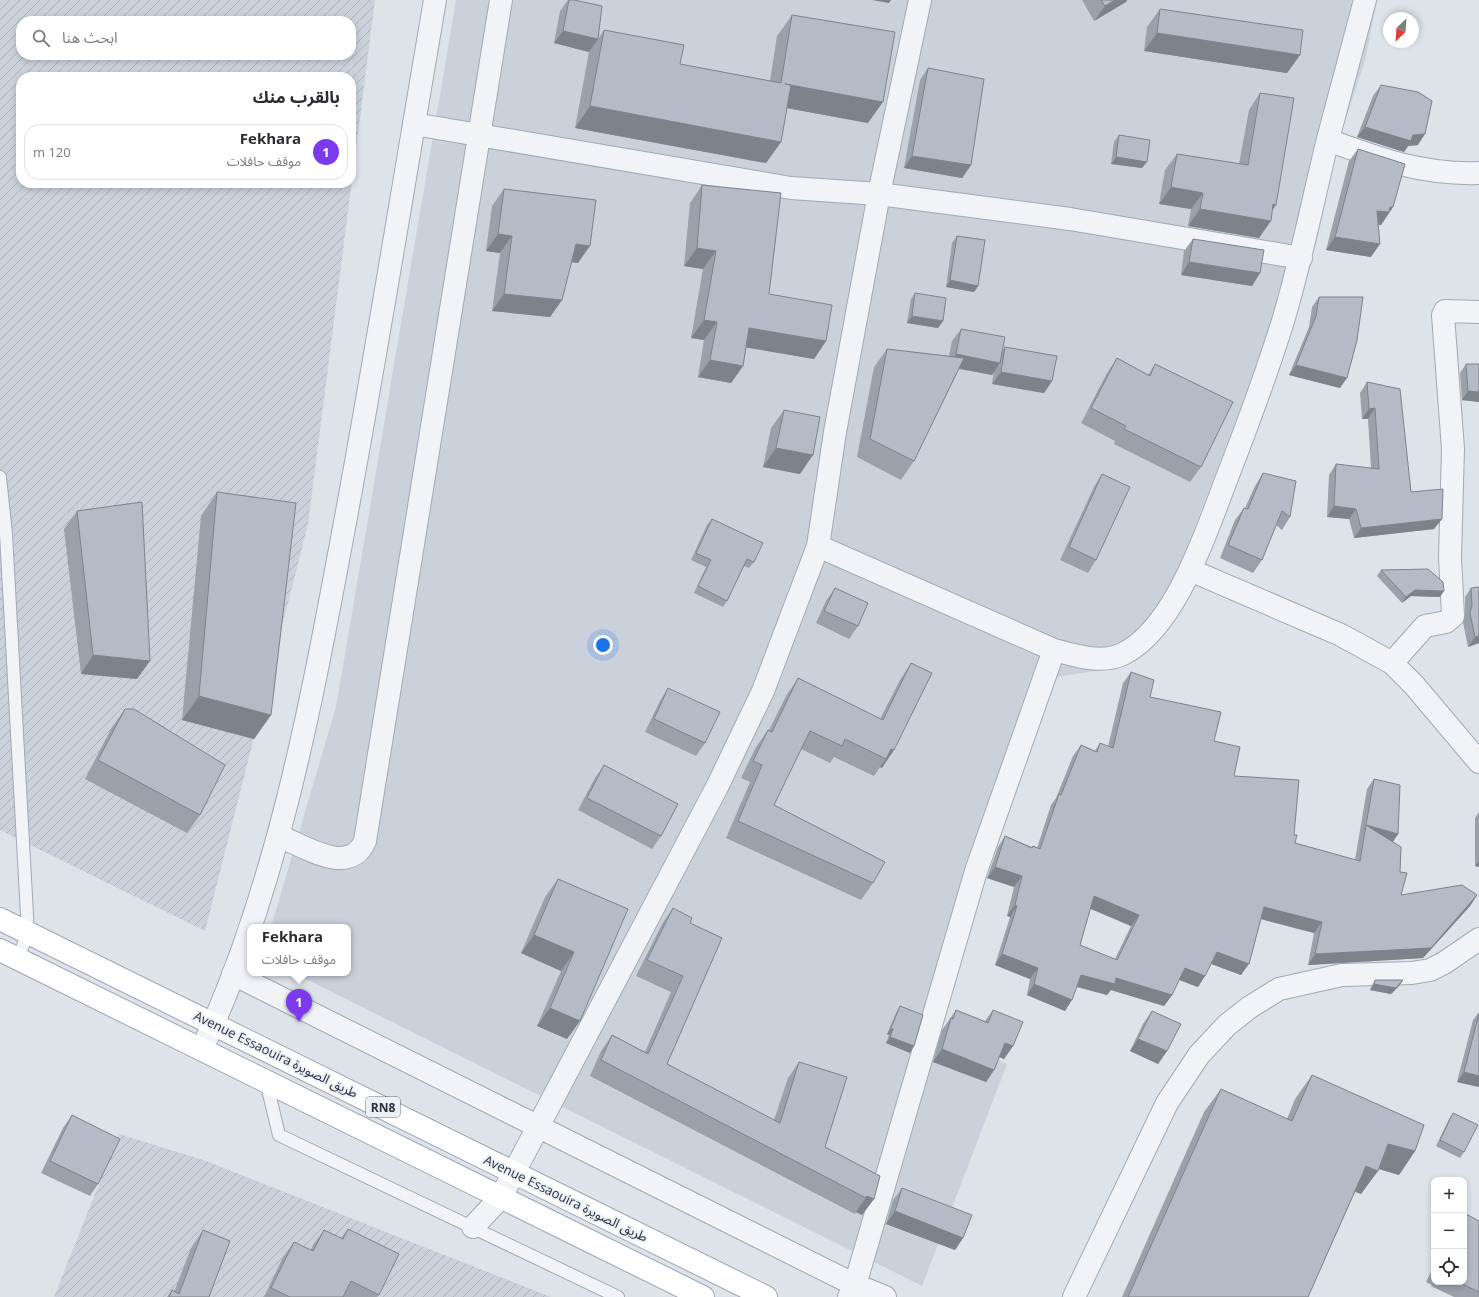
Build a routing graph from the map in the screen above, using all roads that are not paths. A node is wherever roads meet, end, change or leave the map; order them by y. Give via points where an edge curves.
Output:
1 (435, 0) edge
2 (501, 0) edge
3 (920, 0) edge
4 (1365, 0) edge
5 (414, 124) junction
6 (480, 134) junction
7 (1328, 140) junction
8 (1479, 173) edge
9 (879, 194) junction
10 (1300, 258) junction
11 (1479, 312) edge
12 (0, 477) edge
13 (818, 546) junction
14 (1190, 570) junction
15 (1054, 650) junction
16 (1392, 663) junction
17 (1479, 762) edge
18 (279, 836) junction
19 (0, 919) edge
20 (250, 924) edge
21 (247, 932) edge
22 (28, 933) junction
23 (1479, 939) edge
24 (9, 954) edge
25 (233, 974) junction
26 (213, 1024) junction
27 (202, 1049) junction
28 (266, 1081) junction
29 (538, 1128) junction
30 (515, 1172) junction
31 (502, 1196) junction
32 (472, 1227) junction
33 (852, 1291) edge
34 (618, 1297) edge
35 (703, 1297) edge
36 (766, 1297) edge
37 (885, 1297) edge
38 (1074, 1297) edge

1 - 5 street
2 - 6 street
3 - 9 street
4 - 7 street
5 - 6 street
5 - 18 street via 371,386 314,690
6 - 9 street via 791,188
6 - 18 street via 365,841 359,853 337,858
7 - 8 street via 1412,168 1434,172
7 - 10 street
9 - 10 street via 1070,220
9 - 13 street via 835,432
10 - 14 street via 1256,401
11 - 16 street via 1446,311 1443,318 1453,449 1450,558 1453,616 1446,622 1425,626
12 - 22 lane via 6,534
13 - 15 street
13 - 29 street via 763,691 717,787
14 - 15 street via 1161,620 1145,639 1122,654 1103,659
14 - 16 street via 1341,635
15 - 33 street via 976,871
16 - 17 street via 1414,685
18 - 20 street
19 - 22 main road, Avenue Essaouira طريق الصويرة / RN8
21 - 25 street
22 - 24 lane
22 - 26 main road, Avenue Essaouira طريق الصويرة / RN8
23 - 38 street via 1430,970 1412,974 1342,975 1279,989 1227,1025 1199,1055 1167,1103
24 - 27 main road, Avenue Essaouira طريق الصويرة / RN8
25 - 26 street
25 - 29 street
26 - 27 street
26 - 30 main road, Avenue Essaouira طريق الصويرة / RN8
27 - 28 main road, Avenue Essaouira طريق الصويرة / RN8
28 - 31 main road, Avenue Essaouira طريق الصويرة / RN8
28 - 32 lane via 279,1135
29 - 30 street
29 - 33 street
30 - 31 street
30 - 36 main road, Avenue Essaouira طريق الصويرة / RN8
31 - 32 street
31 - 35 main road, Avenue Essaouira طريق الصويرة / RN8
32 - 34 lane
33 - 37 street

